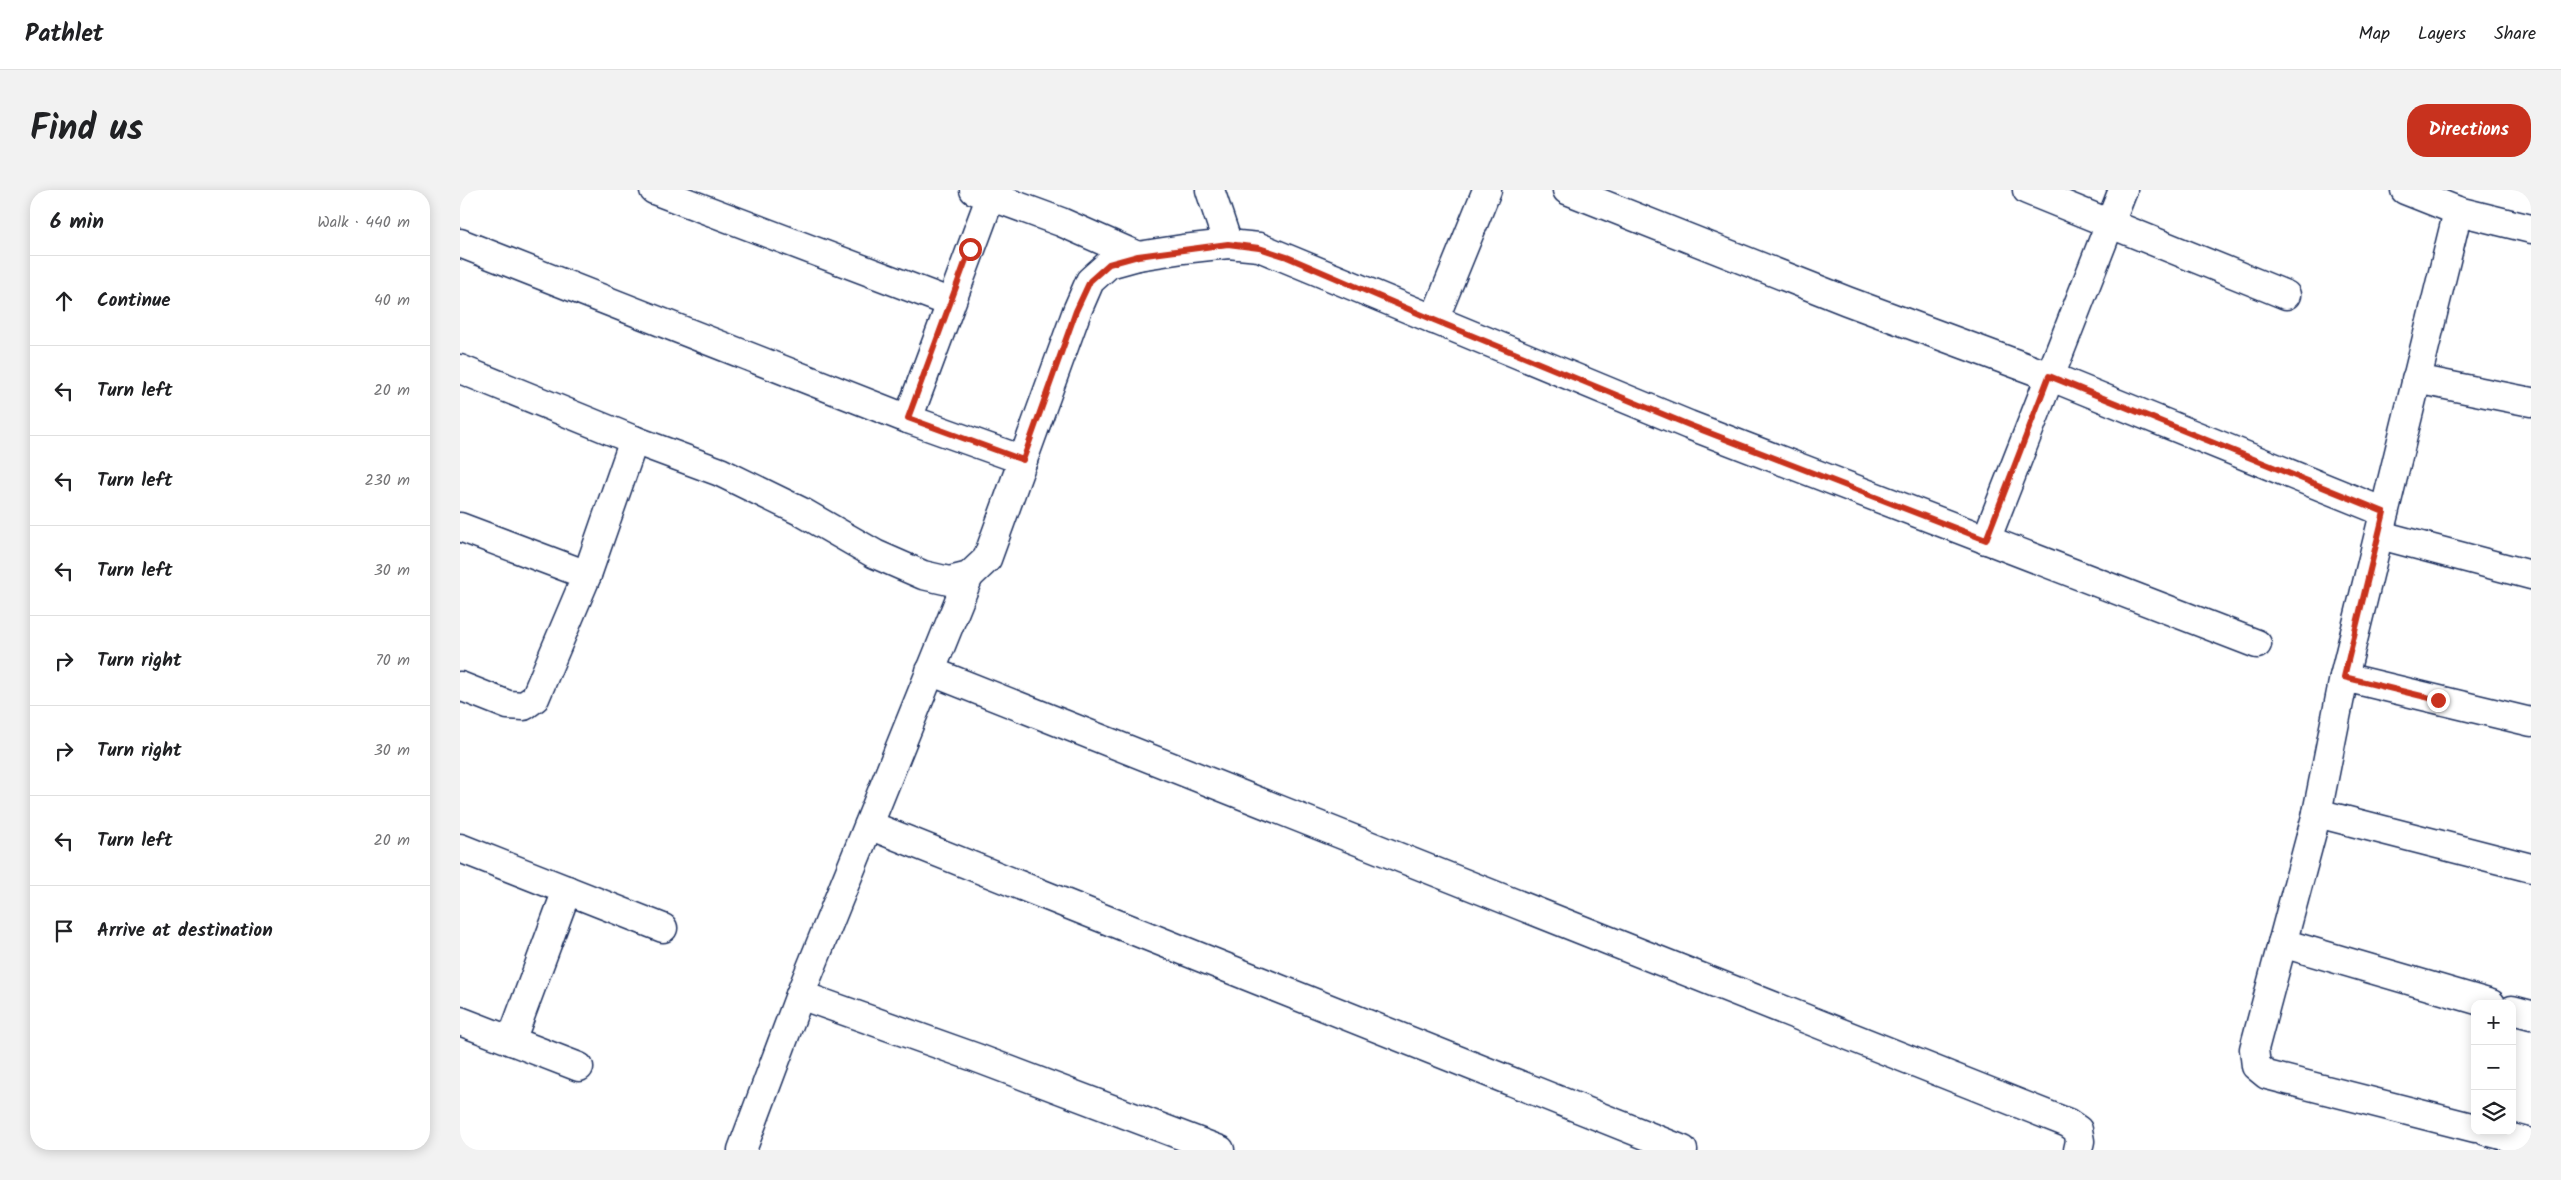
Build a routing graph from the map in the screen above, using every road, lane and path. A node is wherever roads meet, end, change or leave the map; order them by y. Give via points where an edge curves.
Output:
1 (654, 190) edge
2 (1210, 190) edge
3 (1487, 190) edge
4 (1567, 190) edge
5 (2027, 190) edge
6 (2123, 190) edge
7 (2404, 190) edge
8 (986, 192) edge
9 (2458, 211) junction
10 (2109, 223) junction
11 (2531, 229) edge
12 (460, 242) edge
13 (1228, 244) junction
14 (1138, 256) junction
15 (2286, 295) dead end
16 (950, 302) junction
17 (1434, 320) junction
18 (460, 369) edge
19 (2049, 376) junction
20 (2416, 379) junction
21 (2531, 402) edge
22 (908, 418) junction
23 (634, 440) junction
24 (1023, 460) junction
25 (2382, 523) junction
26 (460, 527) edge
27 (1986, 540) junction
28 (587, 575) junction
29 (2531, 575) edge
30 (969, 576) junction
31 (2257, 644) dead end
32 (930, 670) junction
33 (2344, 677) junction
34 (460, 686) edge
35 (2531, 722) edge
36 (2317, 813) junction
37 (869, 825) junction
38 (460, 848) edge
39 (2531, 868) edge
40 (567, 890) junction
41 (663, 928) dead end
42 (2282, 943) junction
43 (800, 995) junction
44 (2478, 1000) edge
45 (2516, 1011) edge
46 (2531, 1015) edge
47 (460, 1021) edge
48 (511, 1040) junction
49 (579, 1067) dead end
50 (2471, 1127) edge
51 (2501, 1135) edge
52 (2531, 1143) edge
53 (742, 1150) edge
54 (1220, 1150) edge
55 (1683, 1150) edge
56 (2078, 1150) edge

1 - 16 street
2 - 13 street
3 - 17 street
4 - 19 street
5 - 10 street
6 - 10 street
7 - 9 street
8 - 14 street
8 - 16 street
9 - 11 street
9 - 20 street
10 - 15 street
10 - 19 street
12 - 22 street
13 - 14 street
13 - 17 street via 1259,248 1287,257
14 - 24 street via 1109,264 1090,281 1076,311
16 - 22 street
17 - 27 street via 1689,425
18 - 23 street
19 - 25 street
19 - 27 street
20 - 21 street
20 - 25 street
22 - 24 street
23 - 28 street
23 - 30 street via 720,472 802,512 875,554 923,575 949,581
24 - 30 street via 987,559
25 - 29 street
25 - 33 street
26 - 28 street
27 - 31 street
28 - 34 street via 535,698 524,706 508,705
30 - 32 street
32 - 37 street
32 - 56 street via 2068,1123 2078,1130
33 - 35 street
33 - 36 street
36 - 39 street
36 - 42 street
37 - 43 street
37 - 55 street
38 - 40 street
40 - 41 street
40 - 48 street
42 - 44 street
42 - 50 street via 2254,1049 2256,1066 2266,1075
43 - 53 street
43 - 54 street
45 - 46 street
47 - 48 street
48 - 49 street
51 - 52 street

